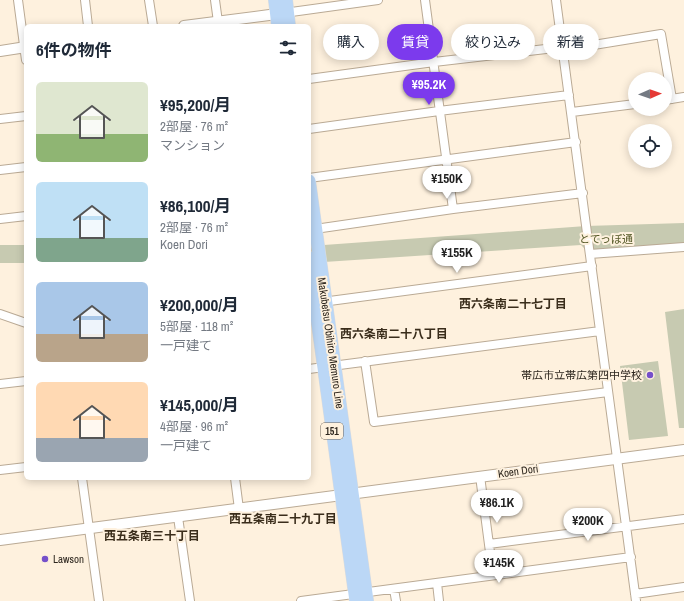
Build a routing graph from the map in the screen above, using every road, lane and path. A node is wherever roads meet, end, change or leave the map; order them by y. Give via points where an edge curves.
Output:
1 (18, 0) edge
2 (85, 0) edge
3 (150, 0) edge
4 (215, 0) edge
5 (275, 0) edge
6 (378, 0) edge
7 (425, 0) edge
8 (556, 0) edge
9 (368, 1) edge
10 (282, 13) edge
11 (218, 22) junction
12 (88, 24) edge
13 (153, 24) edge
14 (201, 24) edge
15 (288, 24) edge
16 (560, 24) edge
17 (24, 40) edge
18 (599, 43) edge
19 (24, 47) edge
20 (543, 50) edge
21 (0, 51) edge
22 (565, 60) edge
23 (434, 62) junction
24 (666, 72) edge
25 (311, 79) edge
26 (569, 95) junction
27 (684, 97) edge
28 (672, 99) edge
29 (628, 105) edge
30 (439, 111) junction
31 (572, 112) junction
32 (24, 116) edge
33 (0, 119) edge
34 (311, 129) edge
35 (576, 142) junction
36 (446, 160) junction
37 (24, 167) edge
38 (0, 170) edge
39 (311, 179) edge
40 (583, 193) junction
41 (311, 207) edge
42 (452, 209) junction
43 (24, 216) edge
44 (0, 219) edge
45 (315, 229) junction
46 (684, 247) edge
47 (590, 254) junction
48 (592, 266) junction
49 (311, 271) edge
50 (316, 303) edge
51 (0, 314) edge
52 (24, 322) edge
53 (600, 332) junction
54 (365, 361) junction
55 (329, 366) junction
56 (311, 369) edge
57 (24, 381) edge
58 (0, 384) edge
59 (608, 392) junction
60 (684, 450) edge
61 (617, 458) junction
62 (24, 467) edge
63 (0, 470) edge
64 (480, 476) junction
65 (82, 480) edge
66 (235, 480) edge
67 (346, 494) junction
68 (239, 508) junction
69 (178, 516) junction
70 (684, 519) edge
71 (626, 527) junction
72 (88, 528) junction
73 (0, 540) edge
74 (489, 544) junction
75 (631, 557) junction
76 (493, 575) junction
77 (436, 583) junction
78 (684, 587) edge
79 (394, 589) junction
80 (361, 597) edge
81 (636, 597) edge
82 (98, 601) edge
83 (190, 601) edge
84 (301, 601) edge
85 (396, 601) edge
86 (439, 601) edge

1 - 17 street
2 - 12 street
3 - 13 street
4 - 11 street
5 - 10 main road
6 - 9 street
7 - 23 street
8 - 16 street
9 - 10 street
10 - 11 street
10 - 15 main road
11 - 14 street
18 - 24 street via 661,34
19 - 21 street
20 - 23 street
22 - 26 street
23 - 25 street
23 - 30 street
26 - 30 street
26 - 31 street
27 - 28 street
29 - 31 street
30 - 34 street
30 - 36 street
31 - 35 street
32 - 33 street
35 - 36 street
35 - 40 street
36 - 39 street
36 - 42 street
37 - 38 street
40 - 42 street
40 - 47 street
41 - 45 main road, Makubetsu Obihiro Memuro Line / 151
42 - 45 street
43 - 44 street
45 - 50 main road, Makubetsu Obihiro Memuro Line / 151
46 - 47 street
47 - 48 street
48 - 50 street
48 - 53 street
49 - 50 main road, Makubetsu Obihiro Memuro Line / 151
50 - 55 main road, Makubetsu Obihiro Memuro Line / 151
51 - 52 street
53 - 54 street
53 - 59 street
54 - 55 street
54 - 59 street via 374,422
55 - 56 street
55 - 67 main road, Makubetsu Obihiro Memuro Line / 151
57 - 58 street
59 - 61 street
60 - 61 street, Koen Dori
61 - 64 street, Koen Dori
61 - 71 street
62 - 63 street
64 - 67 street, Koen Dori
64 - 74 street
65 - 72 street
66 - 68 street
67 - 68 street, Koen Dori
67 - 80 main road, Makubetsu Obihiro Memuro Line / 151
68 - 69 street, Koen Dori
69 - 72 street, Koen Dori
69 - 83 street
70 - 71 street
71 - 74 street
71 - 75 street
72 - 73 street, Koen Dori
72 - 82 street
74 - 76 street
75 - 76 street
75 - 81 street
76 - 77 street
77 - 79 street
77 - 86 street
78 - 81 street
79 - 80 street
79 - 85 street
80 - 84 street

